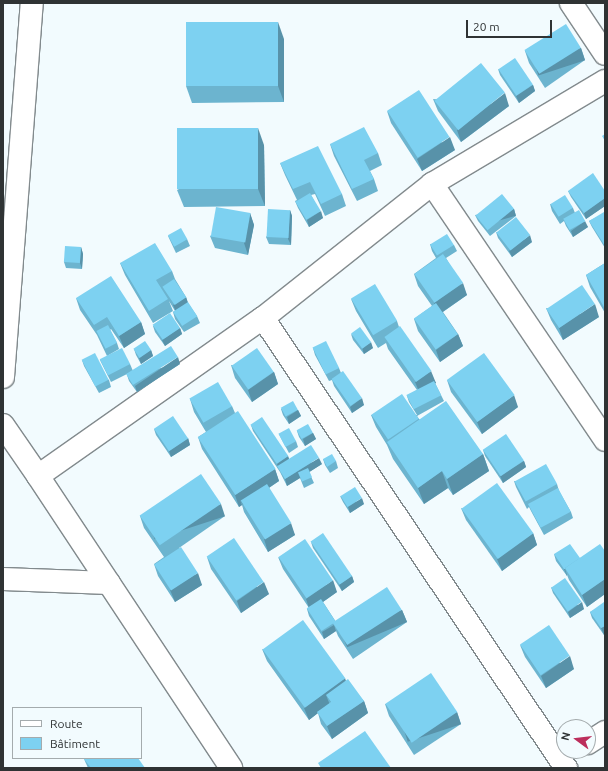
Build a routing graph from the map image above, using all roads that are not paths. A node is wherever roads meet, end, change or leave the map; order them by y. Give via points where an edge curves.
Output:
1 (32, 3) edge
2 (571, 3) edge
3 (605, 54) edge
4 (605, 81) edge
5 (432, 184) junction
6 (263, 318) junction
7 (3, 377) edge
8 (3, 425) edge
9 (605, 440) edge
10 (38, 476) junction
11 (3, 579) edge
12 (109, 583) junction
13 (605, 732) edge
14 (596, 738) edge
15 (563, 762) edge
16 (231, 768) edge

1 - 7 street
2 - 3 street
4 - 5 street
5 - 6 street
5 - 9 street
6 - 10 street
6 - 15 street
8 - 10 street
10 - 12 street
11 - 12 street
12 - 16 street
13 - 14 street

